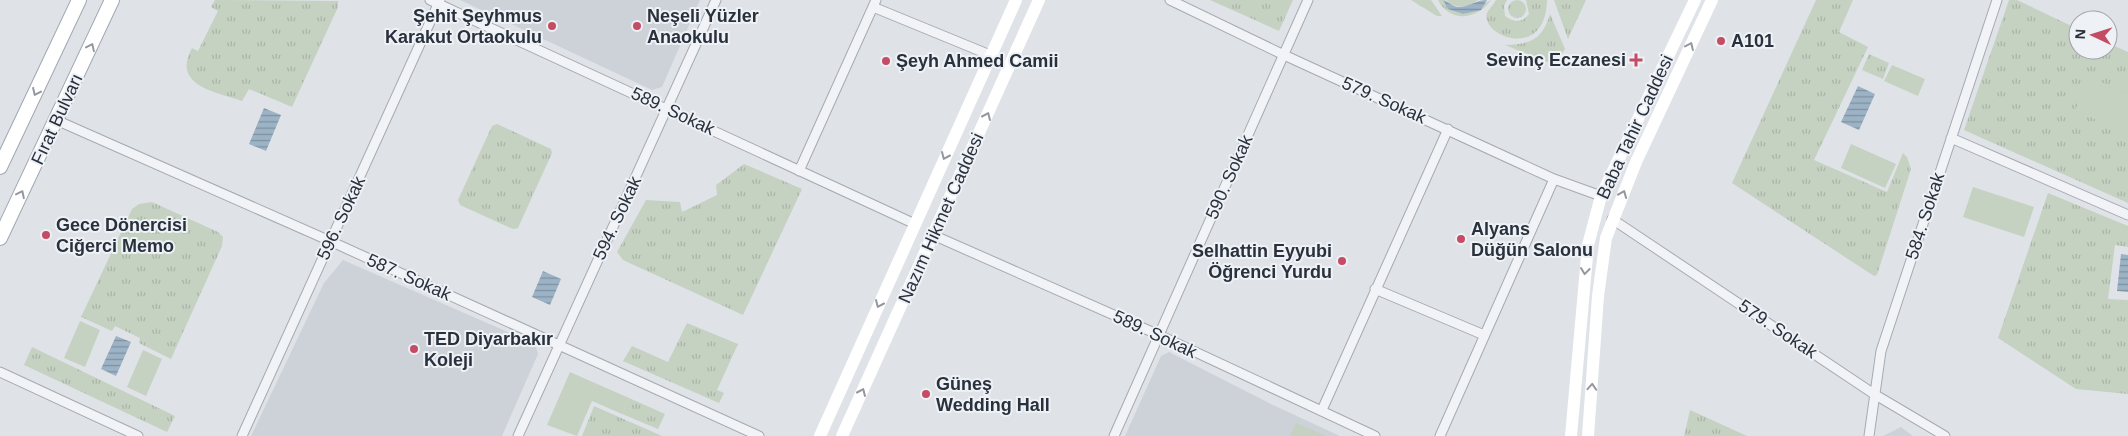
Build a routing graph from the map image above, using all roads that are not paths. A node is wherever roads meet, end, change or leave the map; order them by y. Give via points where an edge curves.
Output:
1 (79, 0) edge
2 (112, 0) edge
3 (716, 0) edge
4 (1016, 0) edge
5 (1039, 0) edge
6 (1170, 0) edge
7 (1308, 0) edge
8 (1694, 0) edge
9 (1712, 0) edge
10 (1997, 0) edge
11 (436, 1) edge
12 (875, 3) edge
13 (990, 55) junction
14 (1284, 55) junction
15 (667, 108) junction
16 (56, 120) junction
17 (1448, 128) junction
18 (1951, 138) junction
19 (0, 167) edge
20 (799, 171) junction
21 (1554, 179) junction
22 (1601, 196) junction
23 (2128, 215) edge
24 (1612, 218) junction
25 (915, 224) junction
26 (933, 235) junction
27 (0, 238) edge
28 (330, 241) junction
29 (1375, 290) junction
30 (1484, 334) junction
31 (1159, 335) junction
32 (559, 344) junction
33 (0, 372) edge
34 (1874, 394) junction
35 (1322, 410) junction
36 (138, 436) edge
37 (242, 436) edge
38 (518, 436) edge
39 (759, 436) edge
40 (820, 436) edge
41 (842, 436) edge
42 (1114, 436) edge
43 (1375, 436) edge
44 (1440, 436) edge
45 (1571, 436) edge
46 (1588, 436) edge
47 (1869, 436) edge
48 (1945, 436) edge

1 -> 19 main road, Fırat Bulvarı
16 -> 2 main road, Fırat Bulvarı
3 - 15 street, 594. Sokak
4 - 13 main road, Nazım Hikmet Caddesi
26 -> 5 main road, Nazım Hikmet Caddesi
6 - 14 street, 579. Sokak
7 - 14 street, 590. Sokak
8 - 22 main road, Baba Tahir Caddesi
24 -> 9 main road, Baba Tahir Caddesi
10 - 18 street, 584. Sokak
11 - 15 street, 589. Sokak
11 - 28 street, 596. Sokak
12 - 13 street
12 - 20 street
13 -> 25 main road, Nazım Hikmet Caddesi
14 - 17 street, 579. Sokak
14 - 31 street, 590. Sokak
15 - 20 street, 589. Sokak
15 - 32 street, 594. Sokak
27 -> 16 main road, Fırat Bulvarı
16 - 28 street, 587. Sokak
17 - 21 street, 579. Sokak
17 - 29 street
18 - 23 street
18 - 34 street, 584. Sokak via 1881,351
20 - 25 street, 589. Sokak
21 - 22 street, 579. Sokak
21 - 30 street
22 -> 45 main road, Baba Tahir Caddesi via 1588,245
24 - 34 street, 579. Sokak
46 -> 24 main road, Baba Tahir Caddesi via 1598,296
25 -> 40 main road, Nazım Hikmet Caddesi
26 - 31 street, 589. Sokak
41 -> 26 main road, Nazım Hikmet Caddesi
28 - 32 street, 587. Sokak
28 - 37 street, 596. Sokak
29 - 30 street
29 - 35 street
30 - 44 street
31 - 35 street, 589. Sokak via 1285,396
31 - 42 street, 590. Sokak
32 - 38 street, 594. Sokak
32 - 39 street, 587. Sokak
33 - 36 street
34 - 47 street, 584. Sokak
34 - 48 street, 579. Sokak
35 - 43 street, 589. Sokak

